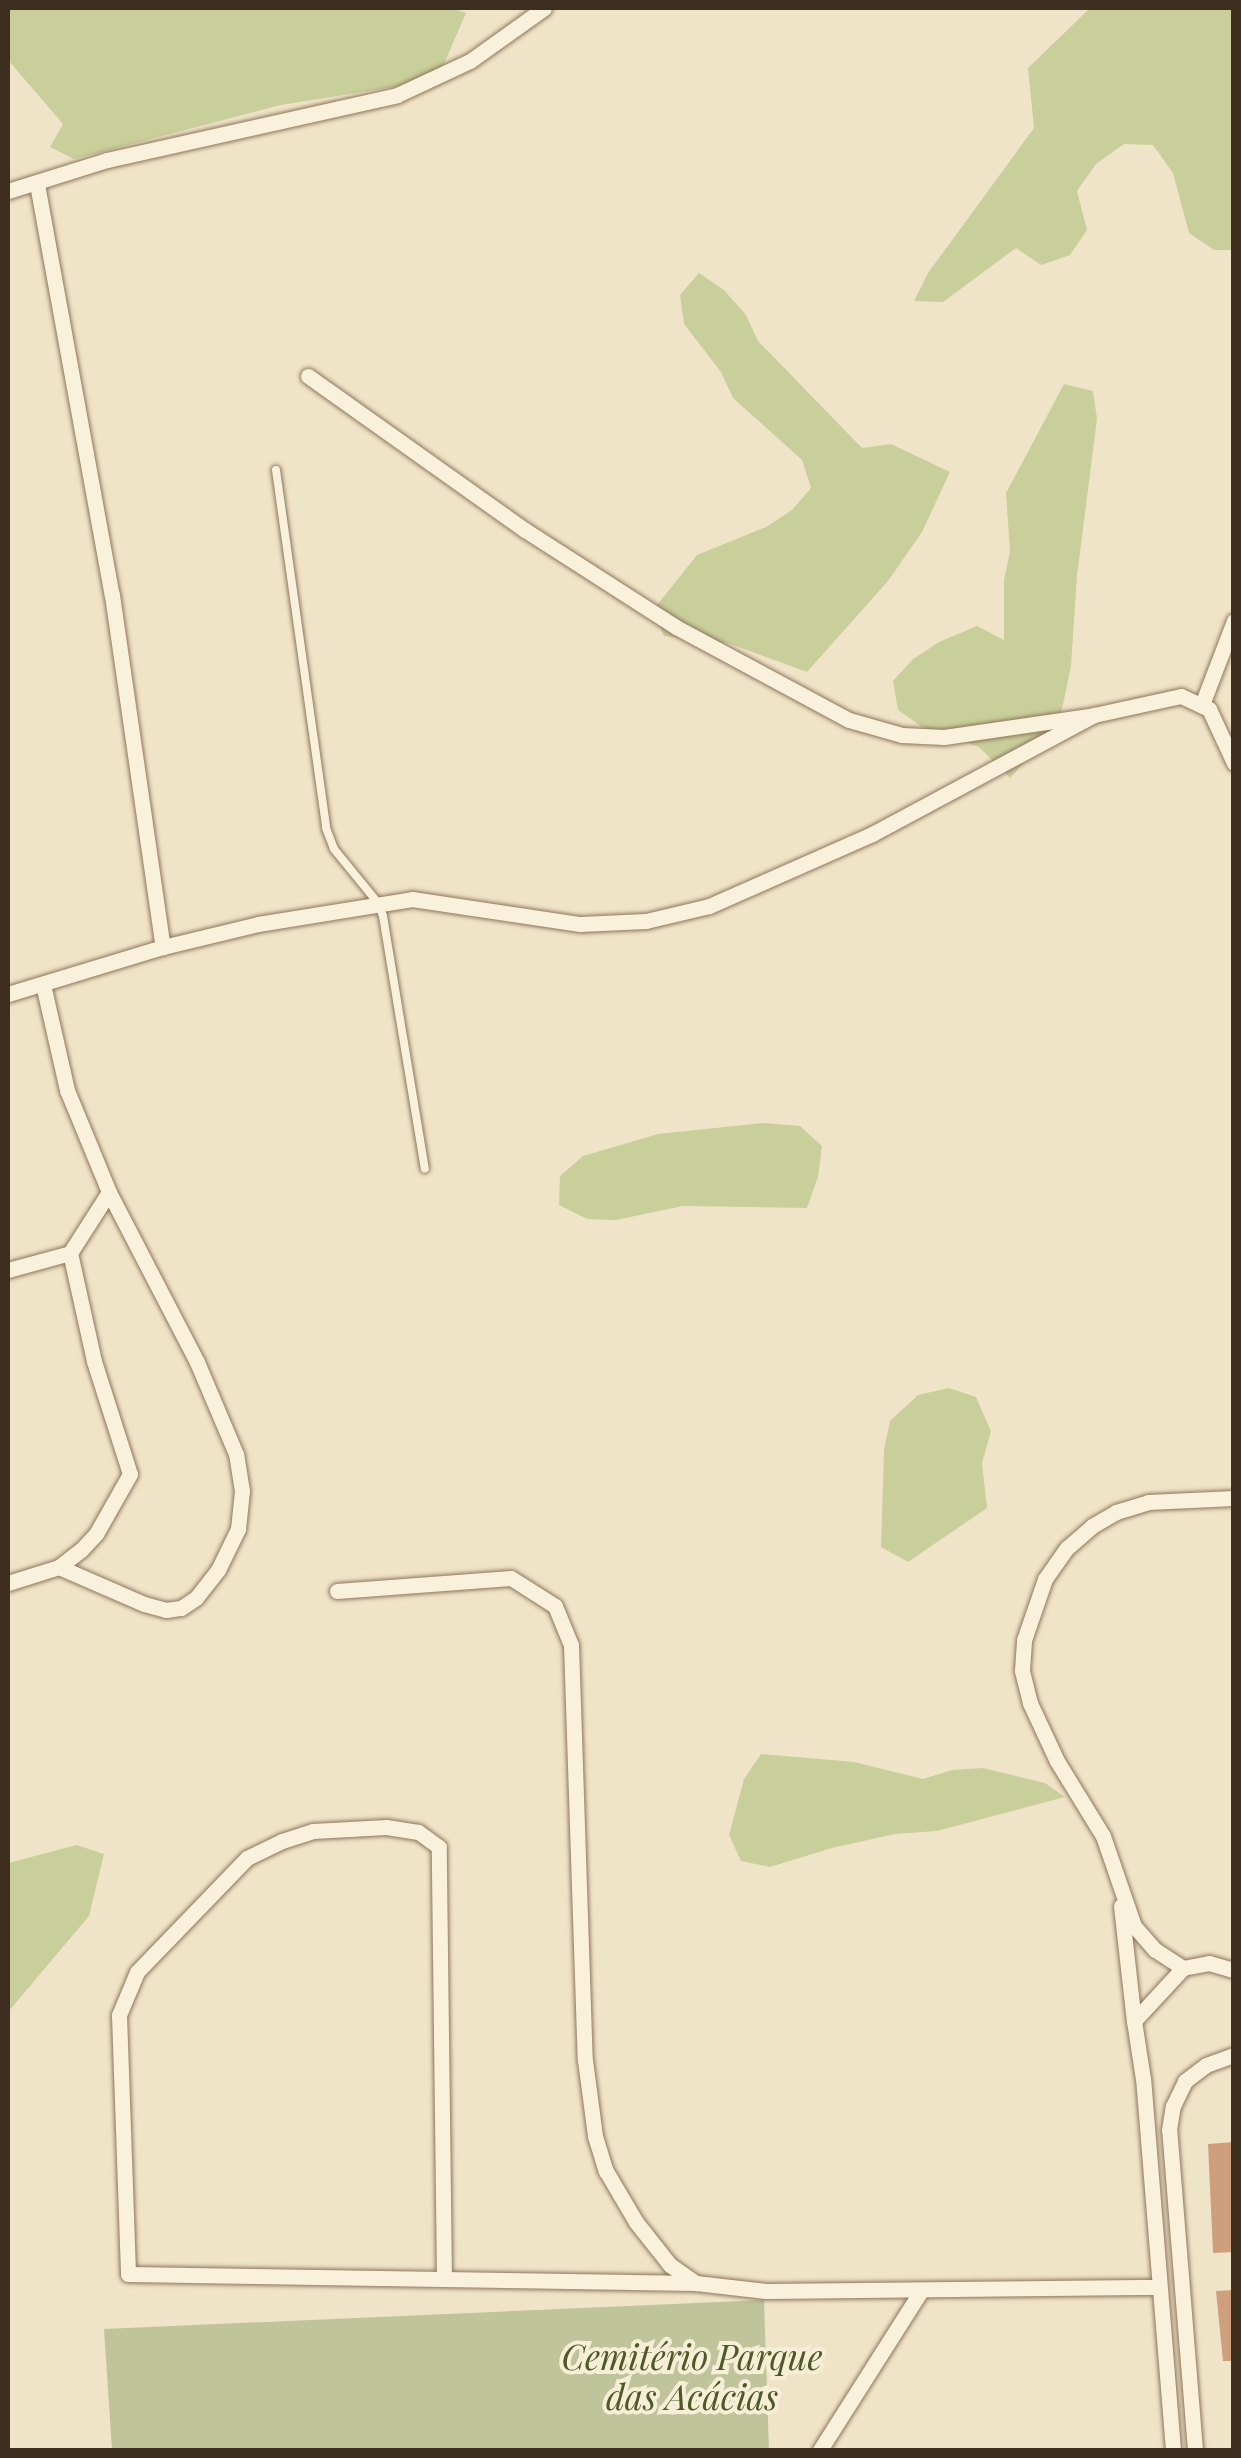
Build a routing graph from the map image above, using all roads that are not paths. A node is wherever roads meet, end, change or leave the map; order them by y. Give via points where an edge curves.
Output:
1 (544, 8) edge
2 (38, 184) junction
3 (8, 191) edge
4 (308, 376) dead end
5 (276, 470) dead end
6 (1234, 621) edge
7 (1203, 702) junction
8 (1094, 715) junction
9 (1234, 762) edge
10 (378, 903) junction
11 (163, 947) junction
12 (43, 984) junction
13 (8, 994) edge
14 (425, 1169) dead end
15 (110, 1192) junction
16 (70, 1253) junction
17 (8, 1270) edge
18 (1234, 1498) edge
19 (59, 1566) junction
20 (8, 1583) edge
21 (337, 1591) dead end
22 (1118, 1882) junction
23 (1183, 1968) junction
24 (1234, 1970) edge
25 (1134, 2021) junction
26 (1232, 2058) edge
27 (444, 2278) junction
28 (696, 2283) junction
29 (1160, 2287) junction
30 (921, 2291) junction
31 (820, 2450) edge
32 (1173, 2450) edge
33 (1195, 2450) edge

1 - 2 street via 470,61 397,95 107,160
2 - 3 street
2 - 11 street via 115,615
4 - 8 street via 676,627 849,720 944,738
5 - 10 lane via 326,828 334,850
6 - 7 street
7 - 8 street via 1167,696
7 - 9 street
8 - 10 street via 872,834 709,906 646,921 580,924 412,899
10 - 11 street
10 - 14 lane
11 - 12 street
12 - 13 street
12 - 15 street via 66,1090
15 - 16 street
15 - 19 street via 236,1454 242,1491 238,1529 218,1570 181,1608 144,1604
16 - 17 street
16 - 19 street via 94,1361 130,1474 96,1534
18 - 22 street via 1148,1502 1116,1512 1067,1548 1033,1606 1022,1670 1030,1703 1103,1836
19 - 20 street
21 - 28 street via 511,1578 555,1606 571,1644 586,2060 595,2136 606,2171 636,2222 670,2265
22 - 23 street via 1144,1940
22 - 25 street
23 - 24 street via 1209,1963
23 - 25 street
25 - 29 street
26 - 33 street via 1206,2065 1185,2081 1172,2106
27 - 27 street via 128,2274 119,2015 137,1972 247,1858 282,1841 386,1827 418,1832 438,1847
27 - 28 street
28 - 30 street via 766,2291
29 - 30 street
29 - 32 street
30 - 31 street

